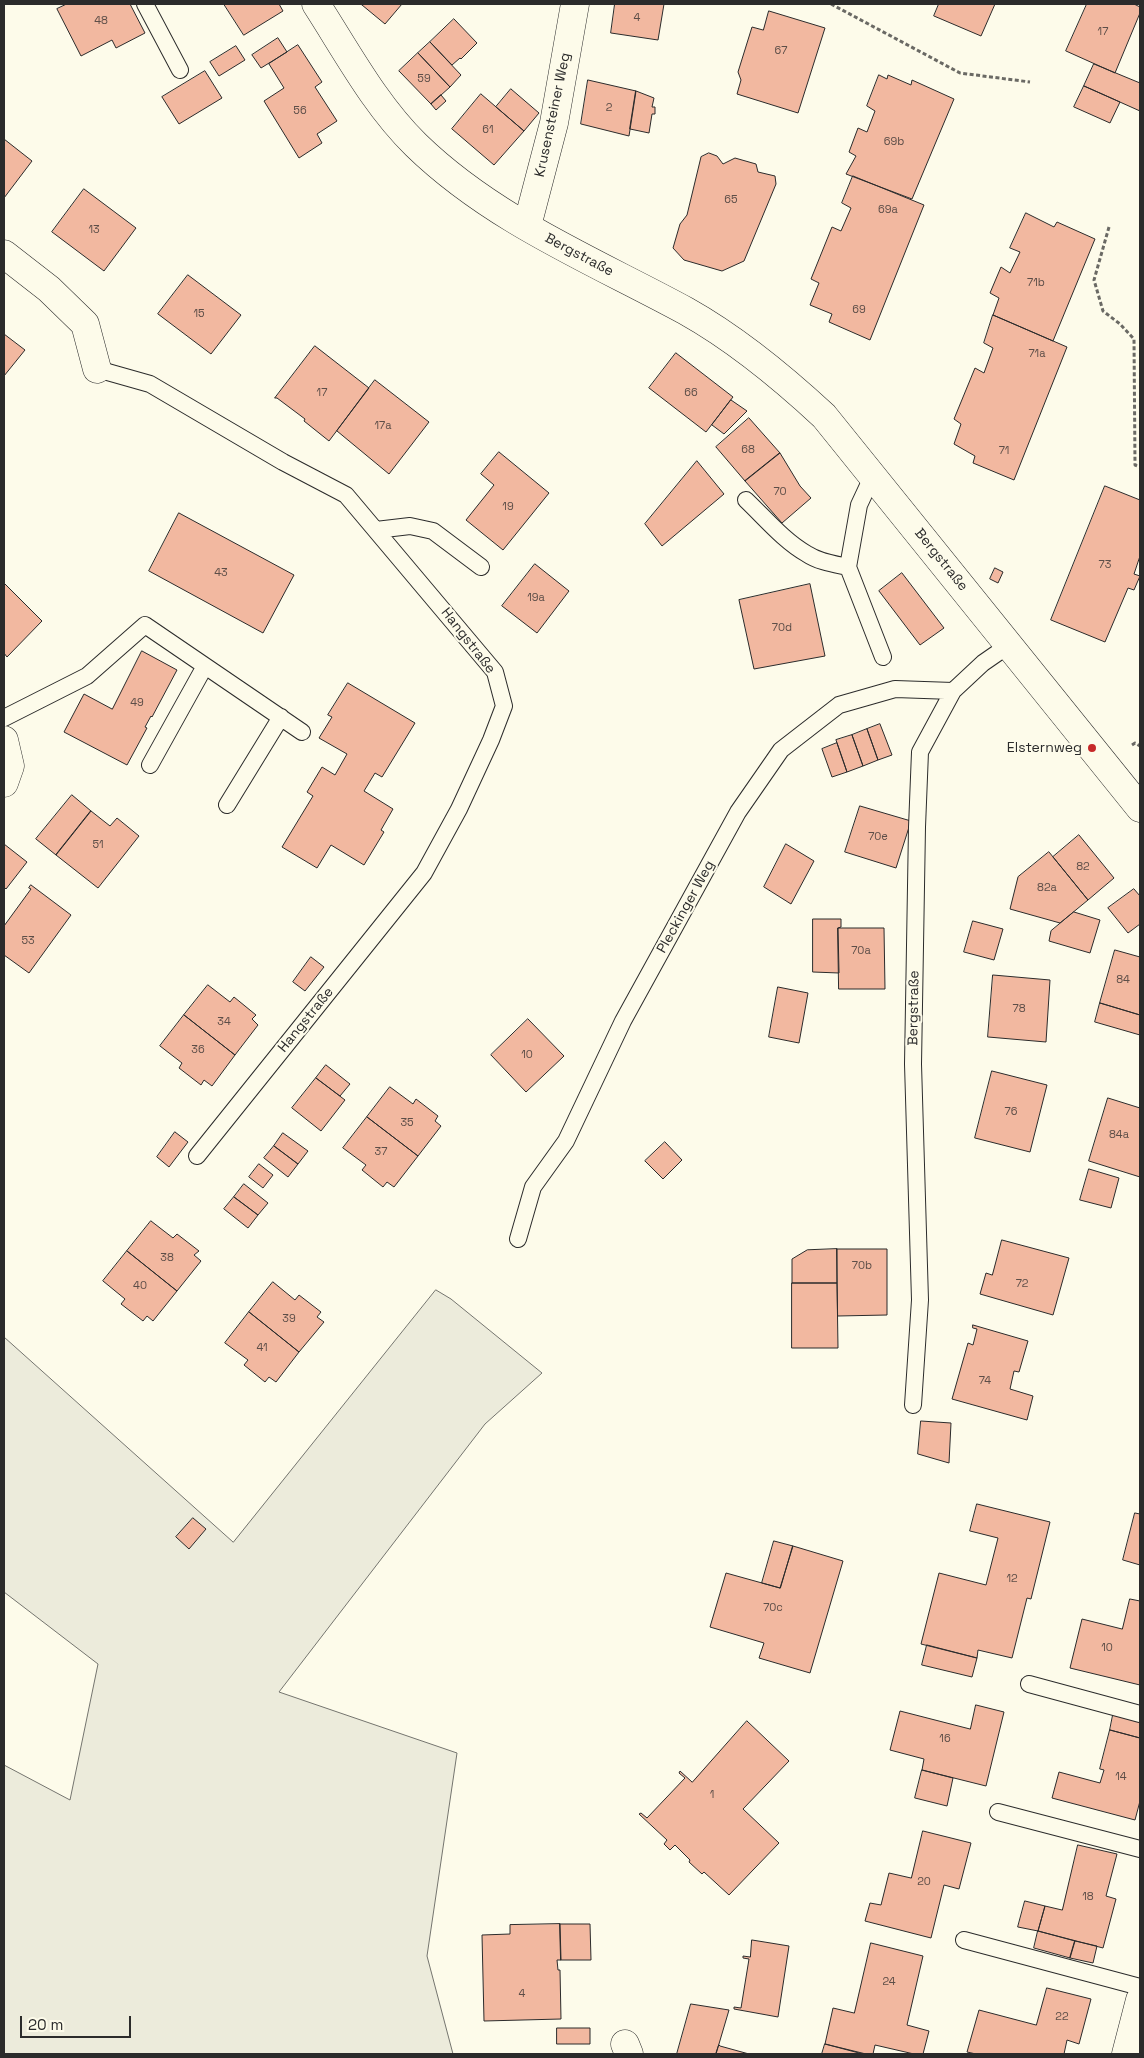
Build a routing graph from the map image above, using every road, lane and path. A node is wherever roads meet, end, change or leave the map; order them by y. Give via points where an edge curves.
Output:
1 (145, 4) edge
2 (316, 4) edge
3 (575, 4) edge
4 (831, 4) edge
5 (180, 70) dead end
6 (1030, 82) dead end
7 (527, 226) junction
8 (1109, 227) dead end
9 (4, 254) edge
10 (97, 369) joint
11 (1140, 467) edge
12 (873, 475) junction
13 (746, 500) dead end
14 (376, 530) junction
15 (480, 567) dead end
16 (848, 567) junction
17 (1009, 646) junction
18 (883, 657) dead end
19 (205, 666) junction
20 (953, 691) junction
21 (281, 717) junction
22 (4, 718) edge
23 (302, 732) dead end
24 (1134, 744) dead end
25 (1140, 746) edge
26 (150, 765) dead end
27 (227, 805) dead end
28 (1140, 808) edge
29 (197, 1156) dead end
30 (518, 1239) dead end
31 (913, 1405) dead end
32 (1029, 1684) dead end
33 (1140, 1714) edge
34 (998, 1812) dead end
35 (1140, 1849) edge
36 (964, 1940) dead end
37 (1140, 1987) edge
38 (1140, 2000) edge
39 (1126, 2054) edge

1 - 5 lane
2 - 7 street, Bergstraße via 361,76 416,145 484,202
3 - 7 street, Krusensteiner Weg via 554,123
4 - 6 path via 960,72
7 - 12 street, Bergstraße via 687,312 738,344 824,416
8 - 11 path via 1094,280 1103,311 1134,339 1135,465
9 - 10 street, Hangstraße via 49,289 85,324
10 - 14 lane, Hangstraße via 150,384 346,495
12 - 16 lane via 859,505
12 - 17 street, Bergstraße
13 - 16 lane via 807,554
14 - 15 lane via 410,526 433,531
14 - 29 lane, Hangstraße via 495,672 504,706 459,809 424,873
16 - 18 lane
17 - 20 lane, Bergstraße via 983,663
17 - 28 street, Bergstraße
19 - 21 lane
19 - 22 lane via 145,625 87,676
19 - 26 lane
20 - 30 lane, Pleckinger Weg via 894,689 839,705 781,750 738,812 623,1021 566,1141 533,1186
20 - 31 lane, Bergstraße via 920,752 913,1064 920,1300
21 - 23 lane
21 - 27 lane
24 - 25 path
32 - 33 lane
34 - 35 lane
36 - 37 lane
38 - 39 street

